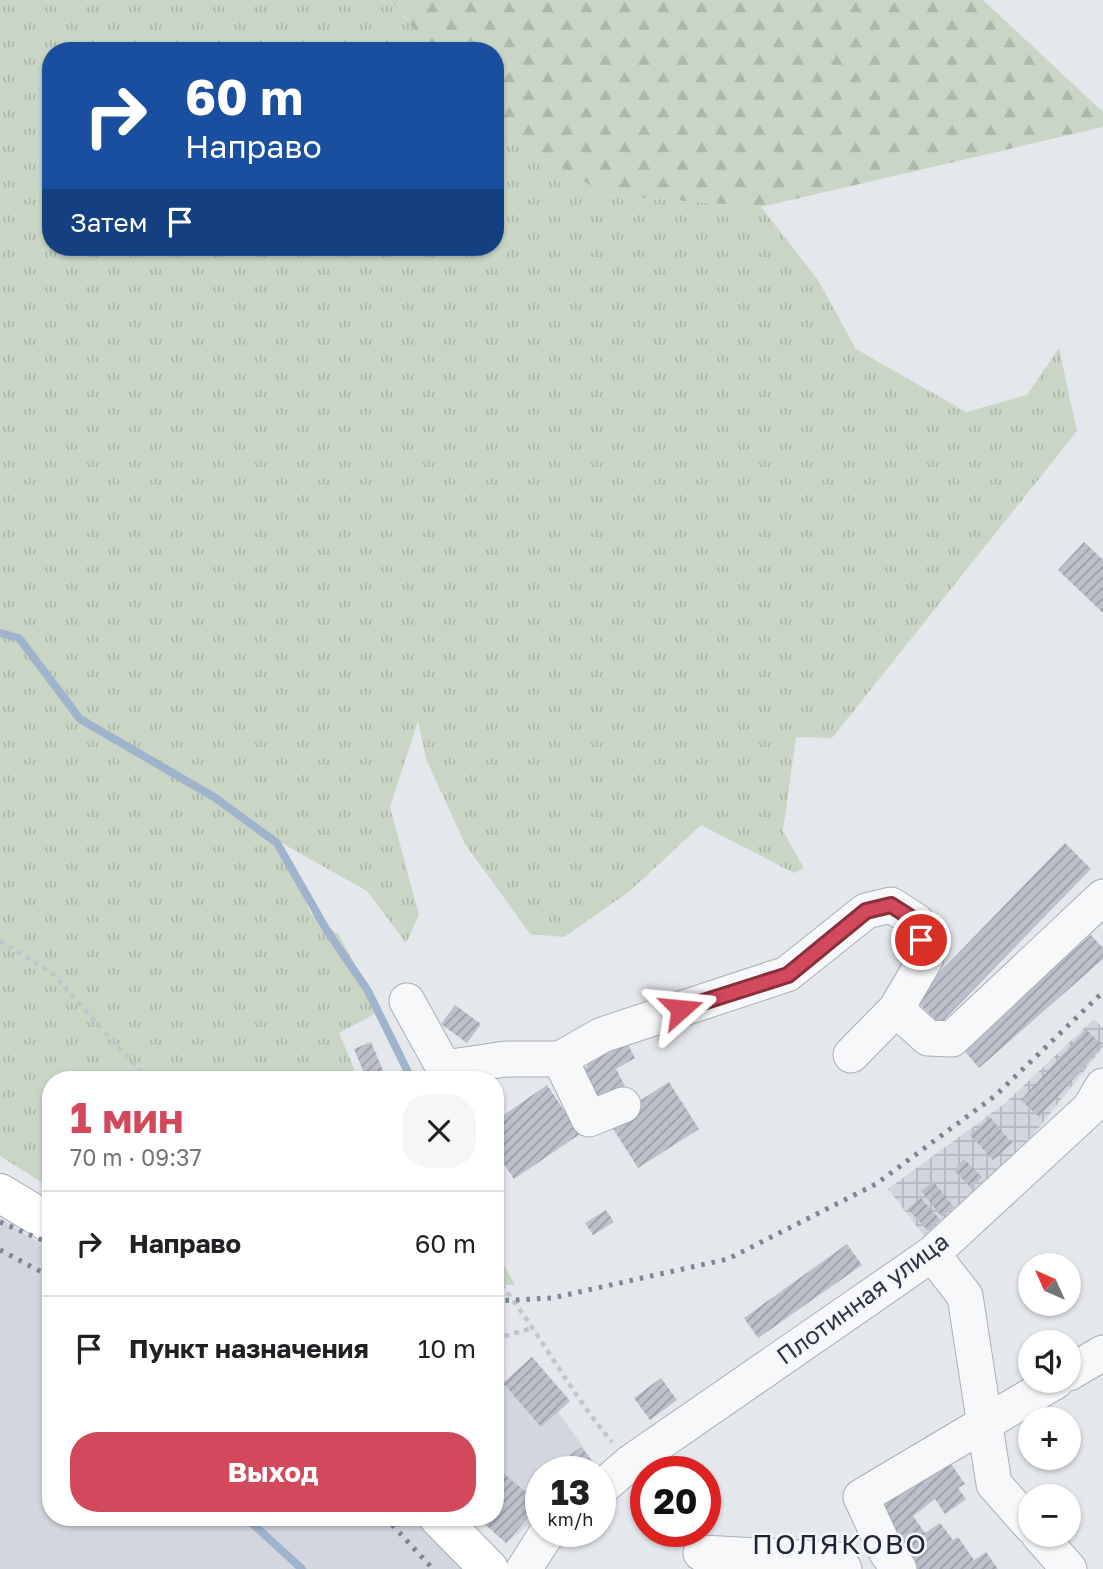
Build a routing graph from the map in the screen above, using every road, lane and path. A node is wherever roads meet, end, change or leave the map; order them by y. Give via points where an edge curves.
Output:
1 (1103, 897) edge
2 (0, 941) edge
3 (407, 1001) dead end
4 (896, 1009) junction
5 (851, 1055) dead end
6 (560, 1059) junction
7 (140, 1071) edge
8 (1099, 1103) edge
9 (623, 1105) dead end
10 (0, 1193) edge
11 (42, 1219) edge
12 (932, 1254) junction
13 (504, 1287) edge
14 (533, 1328) junction
15 (504, 1336) edge
16 (1103, 1353) edge
17 (1081, 1366) edge
18 (1035, 1393) edge
19 (984, 1422) junction
20 (661, 1456) edge
21 (630, 1463) edge
22 (1018, 1511) edge
23 (447, 1526) edge
24 (538, 1547) edge
25 (1050, 1547) edge
26 (698, 1551) edge
27 (489, 1569) edge
28 (524, 1569) edge
29 (844, 1569) edge
30 (899, 1569) edge
31 (1069, 1569) edge

1 - 4 street via 952,1039 928,1038
2 - 7 path via 52,973
3 - 6 street via 444,1068 506,1059
4 - 5 street
4 - 6 street via 926,958 916,921 891,905 866,911 788,975 602,1035
6 - 9 street via 589,1119
8 - 12 street, Плотинная улица
10 - 11 main road
12 - 19 street via 965,1296
12 - 20 street, Плотинная улица
13 - 14 path
14 - 15 path
14 - 21 path via 590,1415
16 - 17 street
18 - 19 street
19 - 22 street via 994,1484
19 - 30 street via 861,1497
23 - 27 main road
24 - 28 street
25 - 31 street
26 - 29 street via 838,1560

